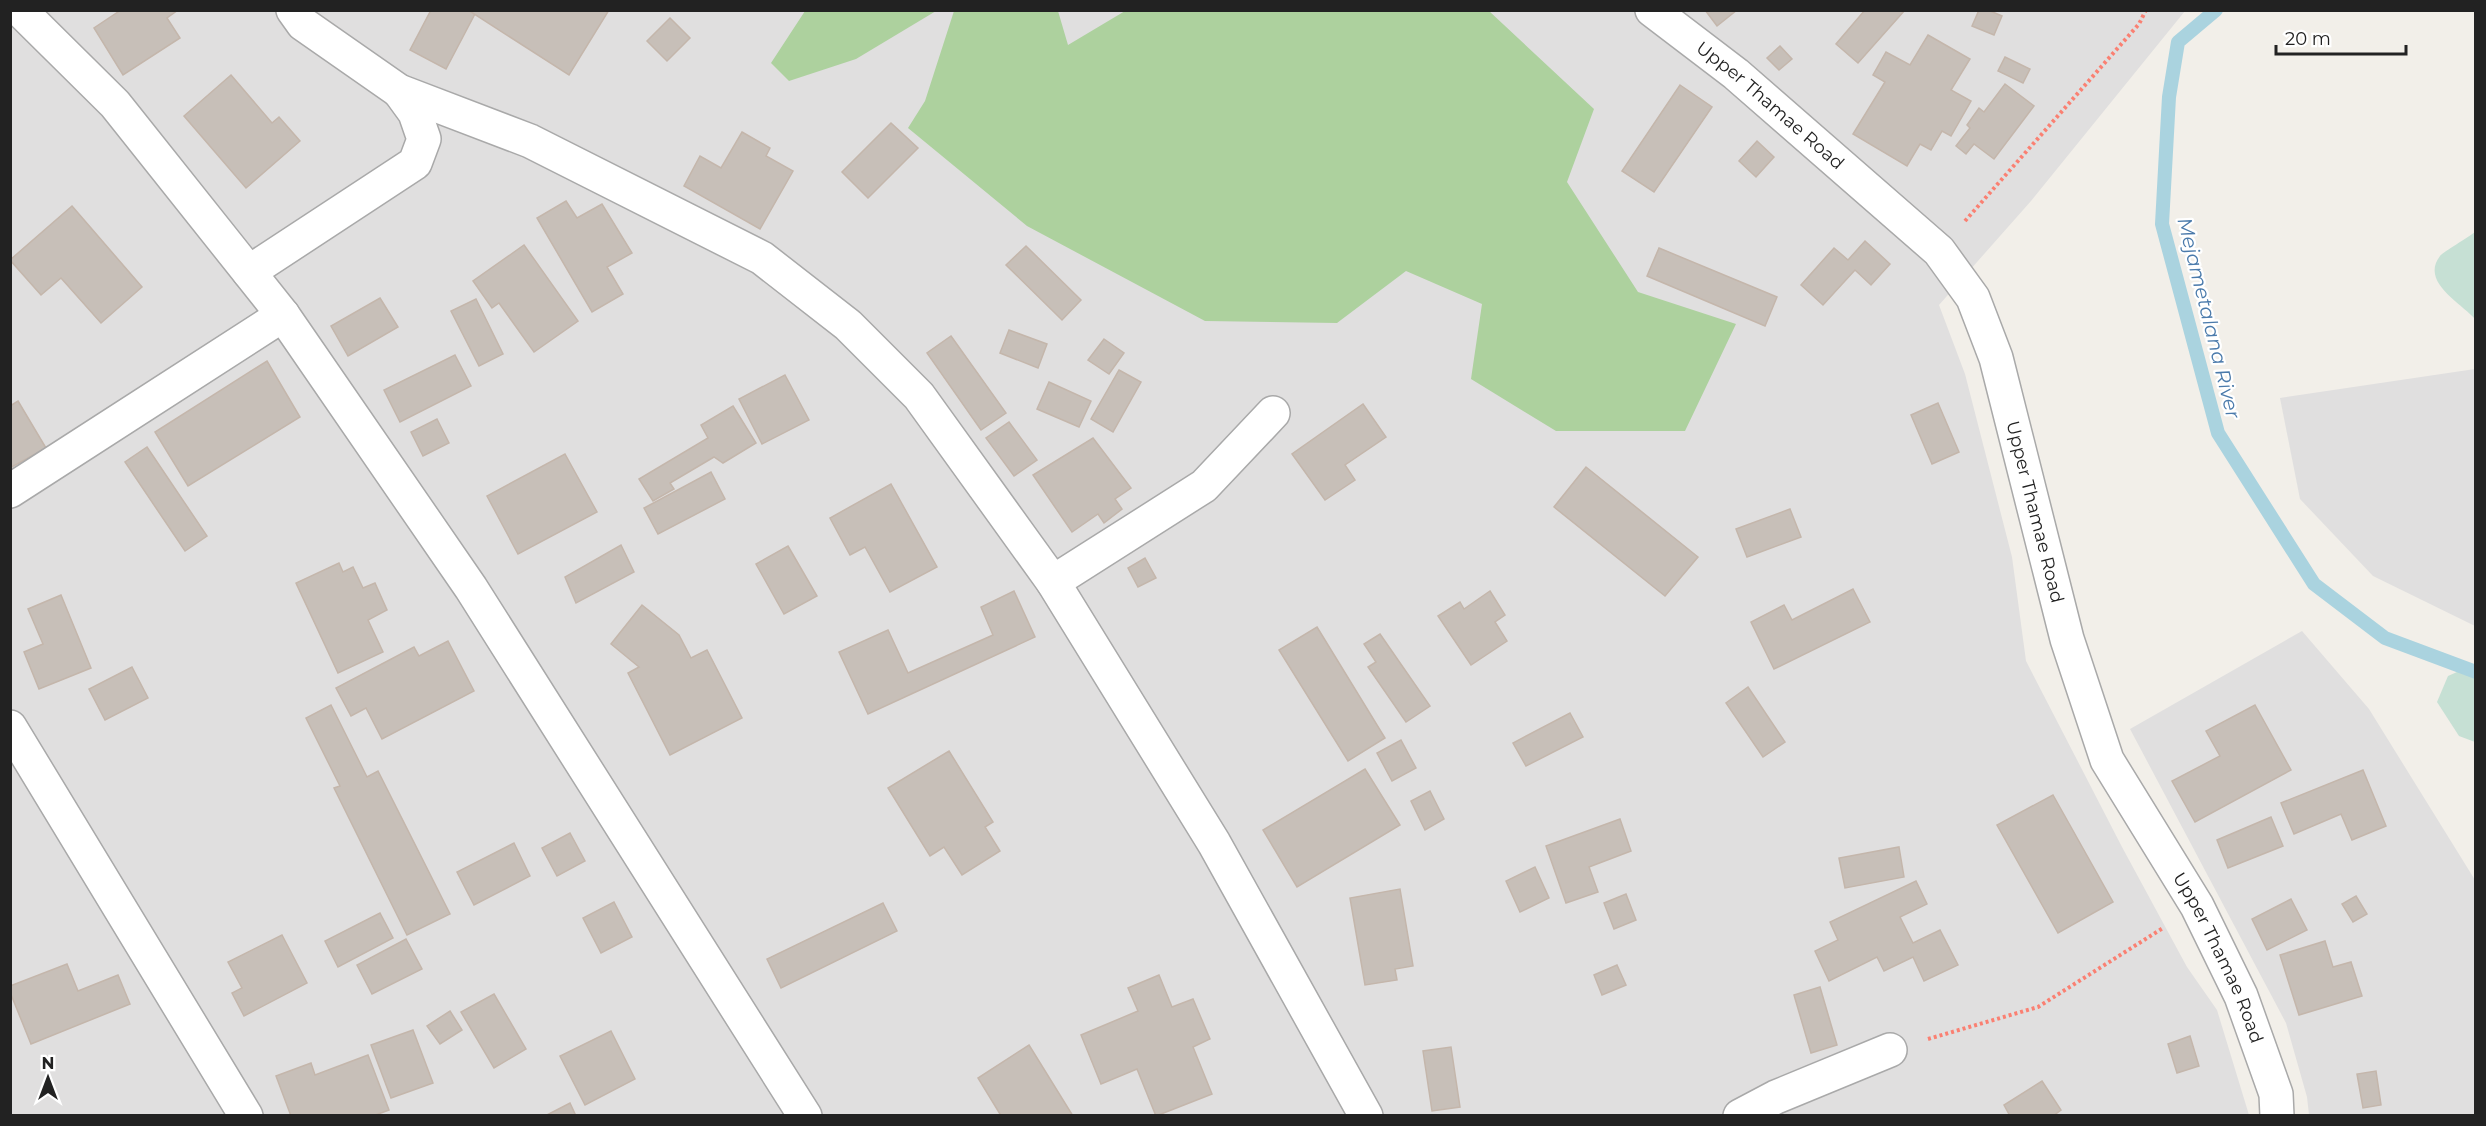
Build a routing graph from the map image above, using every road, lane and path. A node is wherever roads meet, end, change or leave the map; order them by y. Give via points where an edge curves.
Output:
1 (20, 10) edge
2 (293, 10) edge
3 (1652, 10) edge
4 (2146, 10) edge
5 (399, 91) junction
6 (1939, 251) junction
7 (249, 272) junction
8 (283, 315) junction
9 (1273, 413) dead end
10 (10, 491) edge
11 (1053, 582) junction
12 (10, 727) edge
13 (2197, 906) junction
14 (1890, 1050) joint
15 (246, 1116) edge
16 (805, 1116) edge
17 (1366, 1116) edge
18 (1740, 1116) edge
19 (2277, 1116) edge

1 - 7 street via 114,104
2 - 5 street via 303,24
3 - 6 street, Upper Thamae Road via 1736,74
4 - 6 path via 2139,24
5 - 7 street via 415,113 424,139 415,163
5 - 11 street via 530,141 762,258 848,325 919,396
6 - 13 street, Upper Thamae Road via 1973,298 1996,358 2067,639 2107,760
7 - 8 street
8 - 10 street
8 - 16 street via 471,588
9 - 11 street via 1204,486
11 - 17 street via 1214,843
12 - 15 street
13 - 14 path via 2038,1007
13 - 19 street, Upper Thamae Road via 2241,996 2276,1094
14 - 18 street

